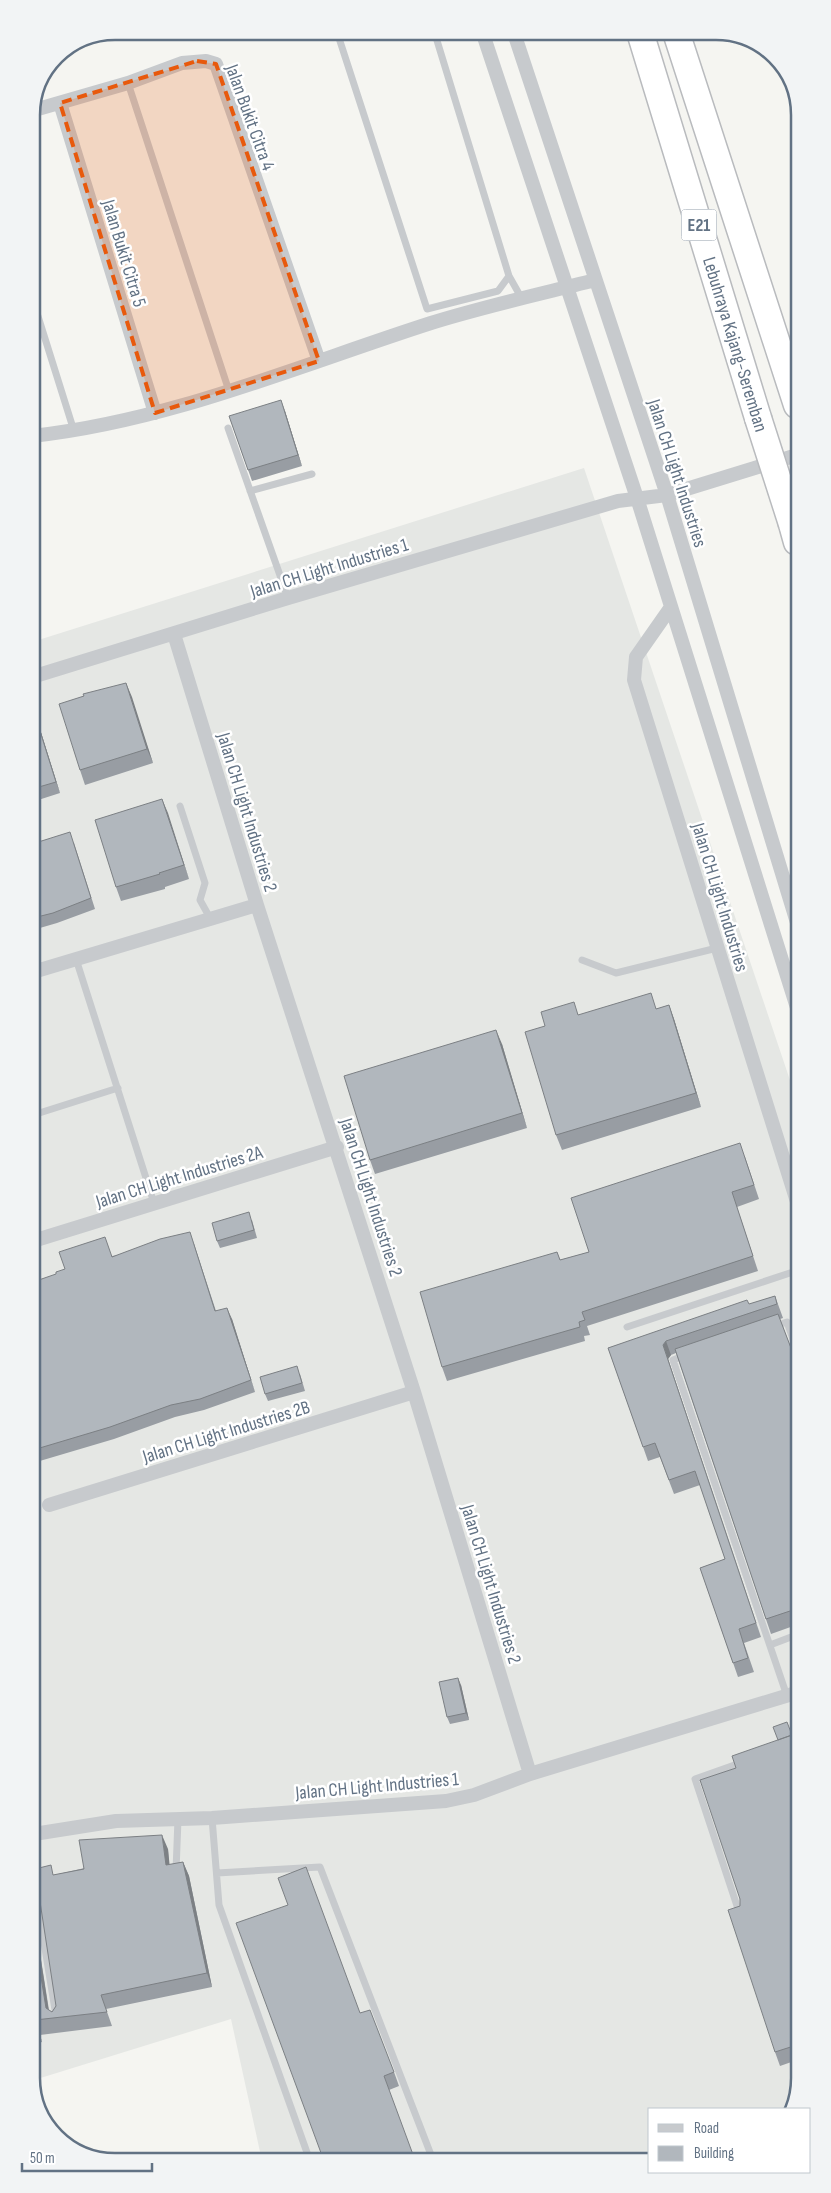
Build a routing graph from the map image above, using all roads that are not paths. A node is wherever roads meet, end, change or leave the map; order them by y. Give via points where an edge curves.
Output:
1 (340, 40) edge
2 (437, 40) edge
3 (485, 40) edge
4 (516, 40) edge
5 (642, 40) edge
6 (679, 40) edge
7 (128, 83) junction
8 (60, 103) junction
9 (40, 109) edge
10 (509, 276) junction
11 (596, 280) junction
12 (567, 287) junction
13 (522, 299) junction
14 (428, 309) junction
15 (40, 323) edge
16 (433, 323) junction
17 (319, 361) junction
18 (791, 387) edge
19 (229, 391) junction
20 (155, 413) junction
21 (228, 428) edge
22 (74, 432) junction
23 (40, 435) edge
24 (791, 457) edge
25 (312, 474) dead end
26 (250, 491) junction
27 (667, 495) junction
28 (637, 498) junction
29 (791, 521) edge
30 (288, 598) junction
31 (671, 607) junction
32 (174, 634) junction
33 (40, 675) edge
34 (180, 806) dead end
35 (791, 903) edge
36 (258, 905) junction
37 (210, 918) junction
38 (717, 948) junction
39 (76, 959) junction
40 (582, 960) dead end
41 (40, 970) edge
42 (791, 989) edge
43 (118, 1088) junction
44 (40, 1113) edge
45 (337, 1147) junction
46 (791, 1183) edge
47 (154, 1203) junction
48 (40, 1239) edge
49 (791, 1272) edge
50 (626, 1327) dead end
51 (770, 1328) edge
52 (791, 1333) edge
53 (690, 1354) edge
54 (414, 1392) junction
55 (49, 1505) dead end
56 (791, 1637) edge
57 (770, 1645) junction
58 (791, 1690) edge
59 (791, 1695) edge
60 (791, 1745) edge
61 (782, 1748) edge
62 (747, 1760) edge
63 (530, 1774) junction
64 (212, 1818) junction
65 (178, 1819) junction
66 (40, 1833) edge
67 (176, 1871) edge
68 (217, 1874) junction
69 (740, 1915) edge
70 (40, 1919) edge
71 (56, 2021) edge
72 (307, 2153) edge
73 (430, 2153) edge

1 - 14 lane
2 - 10 lane
3 - 12 street, Jalan CH Light Industries
4 - 11 street, Jalan CH Light Industries
5 - 29 highway, Lebuhraya Kajang-Seremban / E21, bridge
6 - 18 highway, Lebuhraya Kajang-Seremban / E21
7 - 8 street, Jalan Bukit Citra 4
7 - 17 street, Jalan Bukit Citra 4 via 182,63 206,61 216,64
7 - 19 lane
8 - 9 street, Jalan Bukit Citra 4
8 - 20 street, Jalan Bukit Citra 5
10 - 13 lane
10 - 14 lane via 498,291
11 - 12 street
11 - 27 street, Jalan CH Light Industries
12 - 13 street
12 - 28 street, Jalan CH Light Industries
13 - 16 street
14 - 16 lane
15 - 22 lane
16 - 17 street
17 - 19 street
19 - 20 street
20 - 22 street
21 - 26 lane
22 - 23 street
24 - 27 street, Jalan CH Light Industries 1
25 - 26 lane
26 - 30 lane
27 - 28 street, Jalan CH Light Industries 1
27 - 35 street, Jalan CH Light Industries
28 - 30 street, Jalan CH Light Industries 1
28 - 31 street, Jalan CH Light Industries
30 - 32 street, Jalan CH Light Industries 1
31 - 38 street, Jalan CH Light Industries via 636,657 634,680
31 - 42 street, Jalan CH Light Industries
32 - 33 street, Jalan CH Light Industries 1
32 - 36 street, Jalan CH Light Industries 2
34 - 37 lane via 205,883 200,900
36 - 37 street
36 - 45 street, Jalan CH Light Industries 2
37 - 39 street
38 - 40 lane via 616,973
38 - 46 street, Jalan CH Light Industries
39 - 41 street
39 - 43 lane
43 - 44 lane
43 - 47 lane
45 - 47 street, Jalan CH Light Industries 2A
45 - 54 street, Jalan CH Light Industries 2
47 - 48 street, Jalan CH Light Industries 2A
49 - 50 lane
51 - 52 lane via 787,1322
53 - 57 lane via 673,1360
54 - 55 street, Jalan CH Light Industries 2B
54 - 63 street, Jalan CH Light Industries 2
56 - 57 lane
57 - 58 lane
59 - 63 street, Jalan CH Light Industries 1
60 - 61 lane
62 - 69 lane via 695,1779
63 - 64 street, Jalan CH Light Industries 1 via 474,1796 446,1801
64 - 65 street, Jalan CH Light Industries 1
64 - 68 lane
65 - 66 street, Jalan CH Light Industries 1 via 116,1821
65 - 67 lane
68 - 72 lane via 219,1905
68 - 73 lane via 320,1867
70 - 71 lane

